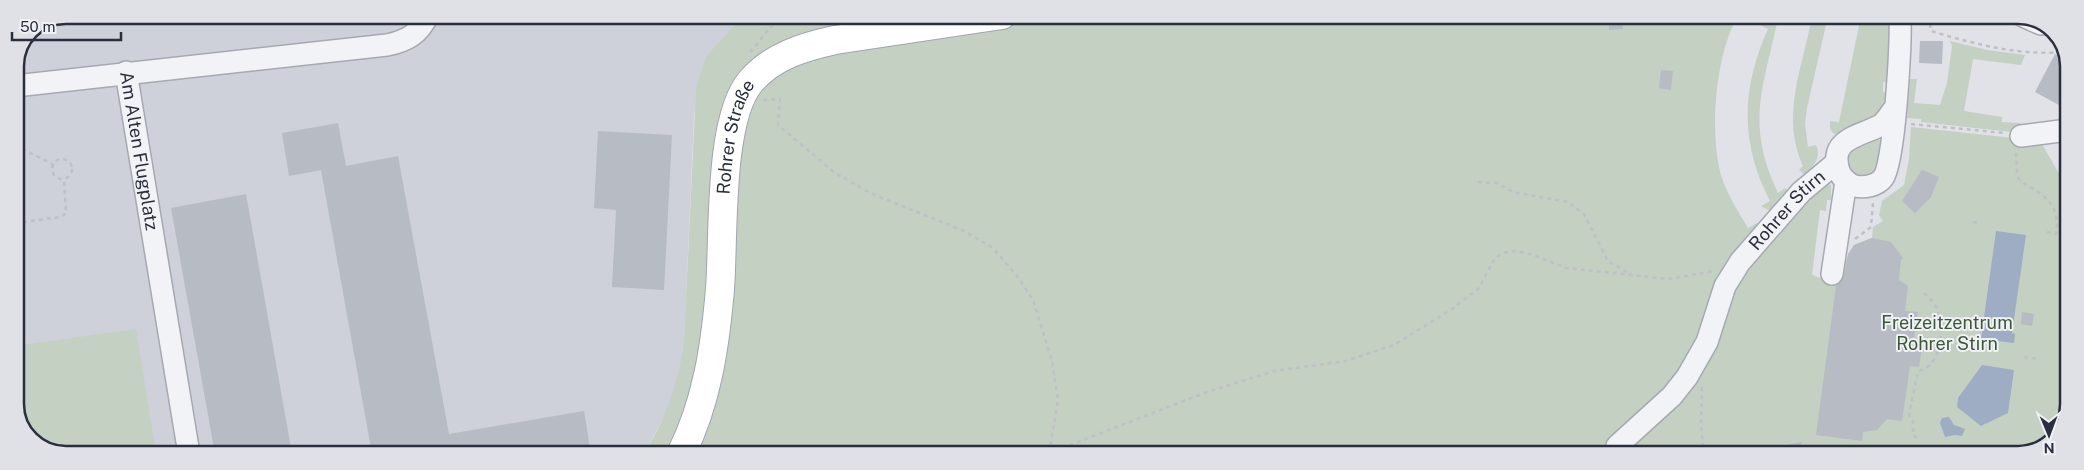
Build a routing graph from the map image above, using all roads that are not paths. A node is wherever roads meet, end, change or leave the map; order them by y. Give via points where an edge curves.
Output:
1 (423, 24) edge
2 (946, 24) edge
3 (1900, 24) edge
4 (126, 72) junction
5 (24, 85) edge
6 (1901, 116) junction
7 (2060, 131) edge
8 (2019, 136) road end
9 (1837, 162) junction
10 (1846, 181) junction
11 (1832, 274) dead end
12 (188, 446) edge
13 (685, 446) edge
14 (1617, 446) dead end

1 - 4 street, Am Alten Flugplatz via 410,39 399,43
2 - 13 main road, Rohrer Straße via 828,41 780,57 754,78 741,96 731,125 714,342 708,379 695,425
3 - 6 street, Rohrer Stirn
4 - 5 street
4 - 12 street, Am Alten Flugplatz
6 - 9 street, Rohrer Stirn via 1847,140 1841,146
6 - 10 street, Rohrer Stirn via 1882,180 1863,187
7 - 8 street
9 - 10 street, Rohrer Stirn
9 - 14 street, Rohrer Stirn via 1801,192 1740,262 1725,286 1716,319 1699,356 1672,396
10 - 11 street

